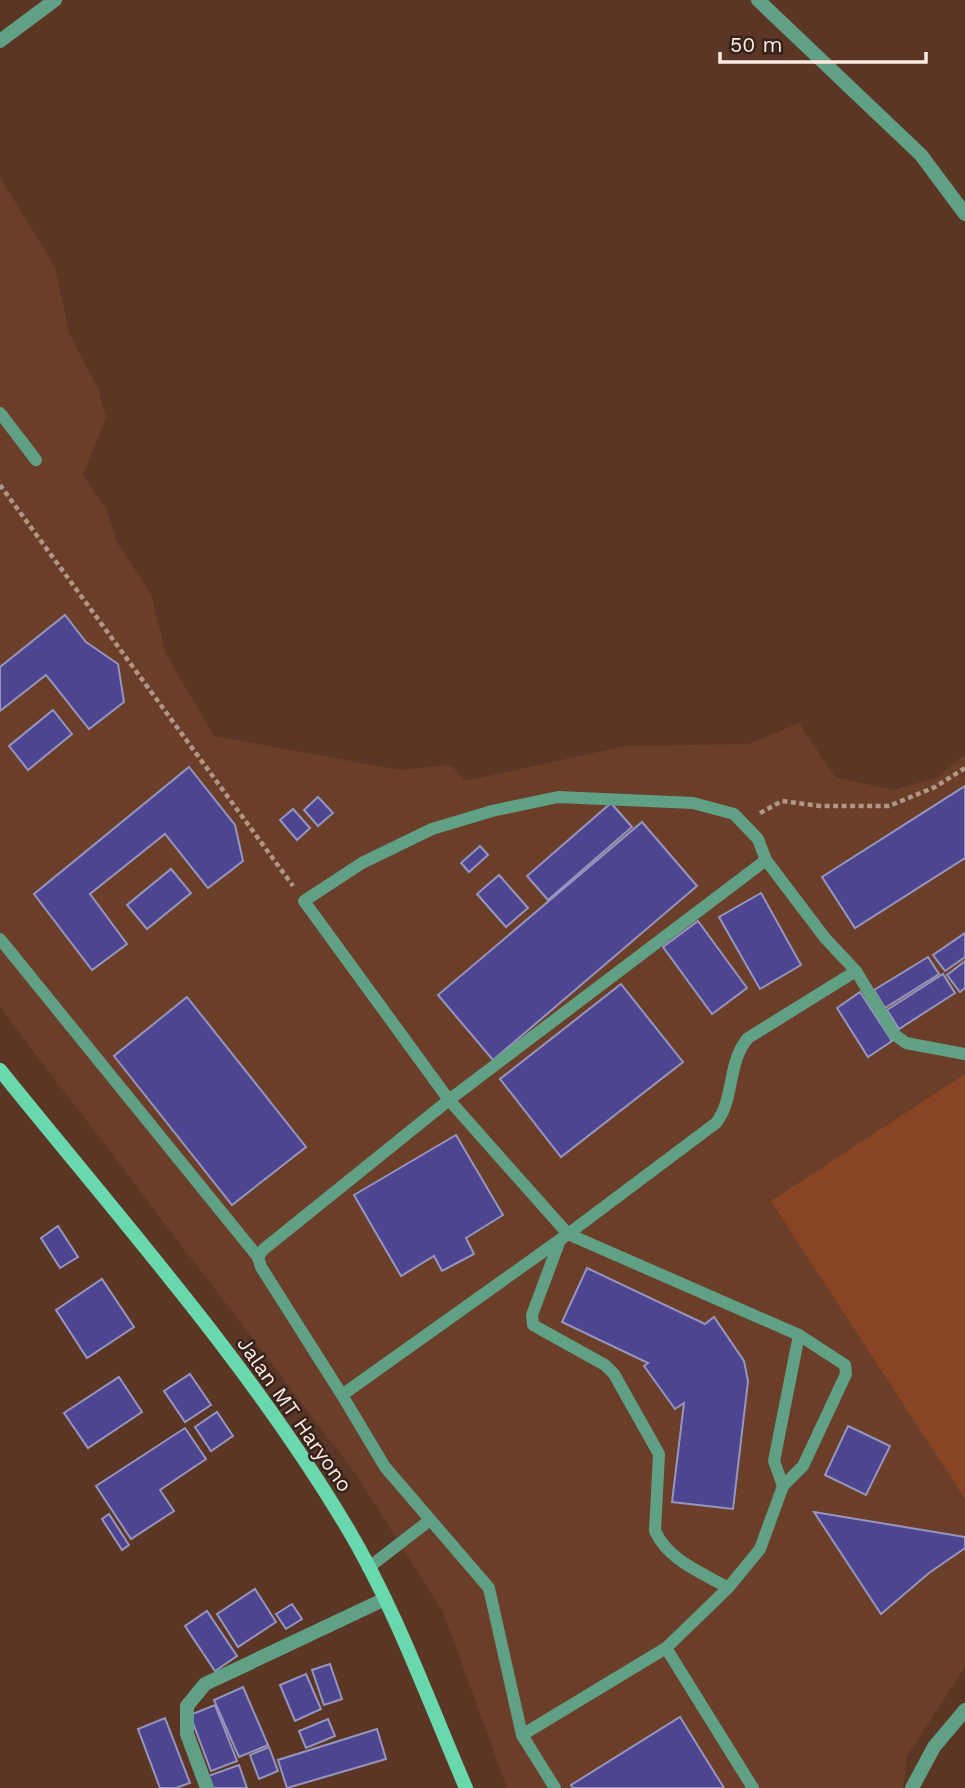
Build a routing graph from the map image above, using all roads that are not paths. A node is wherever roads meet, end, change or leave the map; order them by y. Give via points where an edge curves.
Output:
1 (55, 0) edge
2 (758, 0) edge
3 (0, 41) edge
4 (965, 214) edge
5 (0, 413) edge
6 (36, 460) dead end
7 (766, 860) junction
8 (0, 939) edge
9 (856, 971) junction
10 (965, 1054) edge
11 (0, 1070) edge
12 (449, 1100) junction
13 (564, 1237) junction
14 (258, 1257) junction
15 (799, 1335) junction
16 (342, 1395) junction
17 (783, 1486) junction
18 (430, 1520) junction
19 (368, 1568) junction
20 (728, 1588) junction
21 (385, 1599) junction
22 (666, 1648) junction
23 (965, 1710) edge
24 (522, 1735) junction
25 (207, 1788) edge
26 (466, 1788) edge
27 (555, 1788) edge
28 (753, 1788) edge
29 (912, 1788) edge

1 - 3 street
2 - 4 street via 921,155
5 - 6 lane
7 - 9 lane
7 - 12 lane
7 - 12 lane via 758,839 734,814 692,803 558,797 432,829 362,863 304,901
8 - 14 lane
9 - 10 lane via 894,1034 906,1043
9 - 13 lane via 748,1038 738,1055 724,1113 716,1123
11 - 19 main road, Jalan MT Haryono via 259,1391 346,1525
12 - 13 lane
12 - 14 lane
13 - 15 lane
13 - 16 lane
13 - 20 lane via 532,1315 533,1325 605,1364 614,1374 659,1454 655,1531 661,1543 667,1553
14 - 16 lane
15 - 17 lane via 774,1461
15 - 17 lane via 847,1369 803,1466
16 - 18 lane via 385,1467
17 - 20 lane via 760,1549
18 - 19 lane
18 - 24 lane via 489,1588
19 - 21 main road, Jalan MT Haryono
20 - 22 lane
21 - 25 street via 205,1684 187,1706 187,1734
21 - 26 main road, Jalan MT Haryono
22 - 24 lane
22 - 28 lane
23 - 29 street via 934,1746
24 - 27 lane

